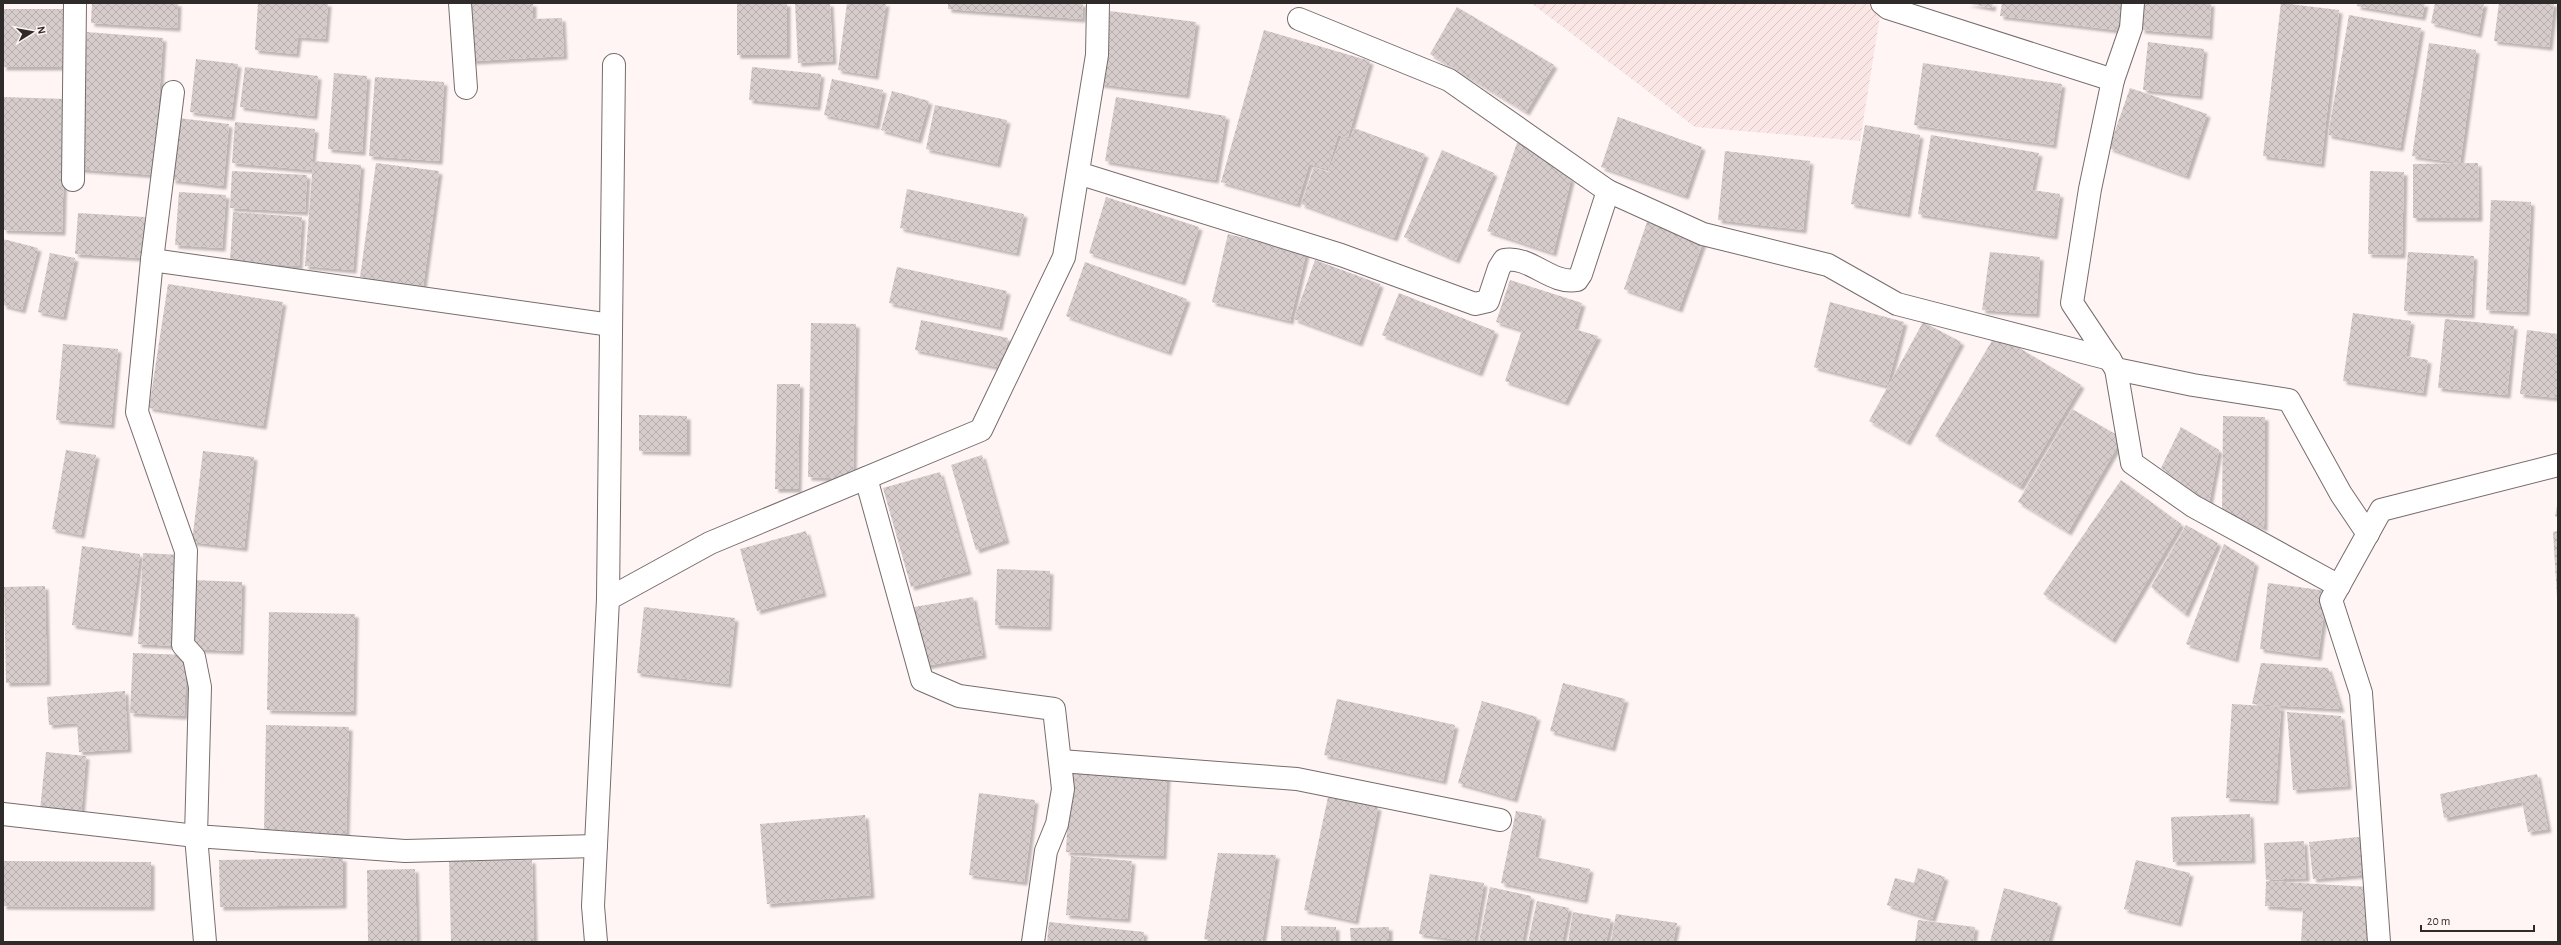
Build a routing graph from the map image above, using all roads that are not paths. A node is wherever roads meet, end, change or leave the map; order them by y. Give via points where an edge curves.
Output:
1 (75, 3) edge
2 (460, 3) edge
3 (1098, 3) edge
4 (1882, 3) edge
5 (2133, 3) edge
6 (1299, 19) dead end
7 (614, 64) dead end
8 (2113, 80) junction
9 (466, 88) dead end
10 (173, 92) dead end
11 (1078, 173) junction
12 (73, 180) dead end
13 (1608, 191) junction
14 (152, 260) junction
15 (611, 325) junction
16 (2113, 364) junction
17 (2558, 465) edge
18 (866, 478) junction
19 (2368, 534) junction
20 (2339, 586) junction
21 (608, 600) junction
22 (1062, 761) junction
23 (3, 814) edge
24 (1500, 820) dead end
25 (196, 836) junction
26 (596, 846) junction
27 (205, 942) edge
28 (596, 942) edge
29 (1033, 942) edge
30 (2380, 942) edge

1 - 12 street
2 - 9 street
3 - 11 street via 1097,55
4 - 8 street via 1888,8
5 - 8 street via 2131,28
6 - 13 street via 1449,80
7 - 15 street
8 - 16 street via 2090,189 2072,303
10 - 14 street
11 - 13 street via 1341,255 1475,304 1488,300 1504,260 1518,260 1565,281 1576,280 1581,274
11 - 18 street via 1064,257 980,430
13 - 16 street via 1702,234 1828,266 1896,304
14 - 15 street
14 - 25 street via 137,412 186,551 183,645 194,657 200,686
15 - 21 street
16 - 19 street via 2193,385 2290,400 2340,494
16 - 20 street via 2132,463 2193,506
17 - 19 street via 2381,510
18 - 21 street via 710,543
18 - 22 street via 922,680 959,696 1054,709
19 - 20 street
20 - 30 street via 2331,600 2361,693
21 - 26 street
22 - 24 street via 1297,779
22 - 29 street via 1063,789 1057,824 1046,851
23 - 25 street
25 - 26 street via 405,851
25 - 27 street
26 - 28 street via 592,906

